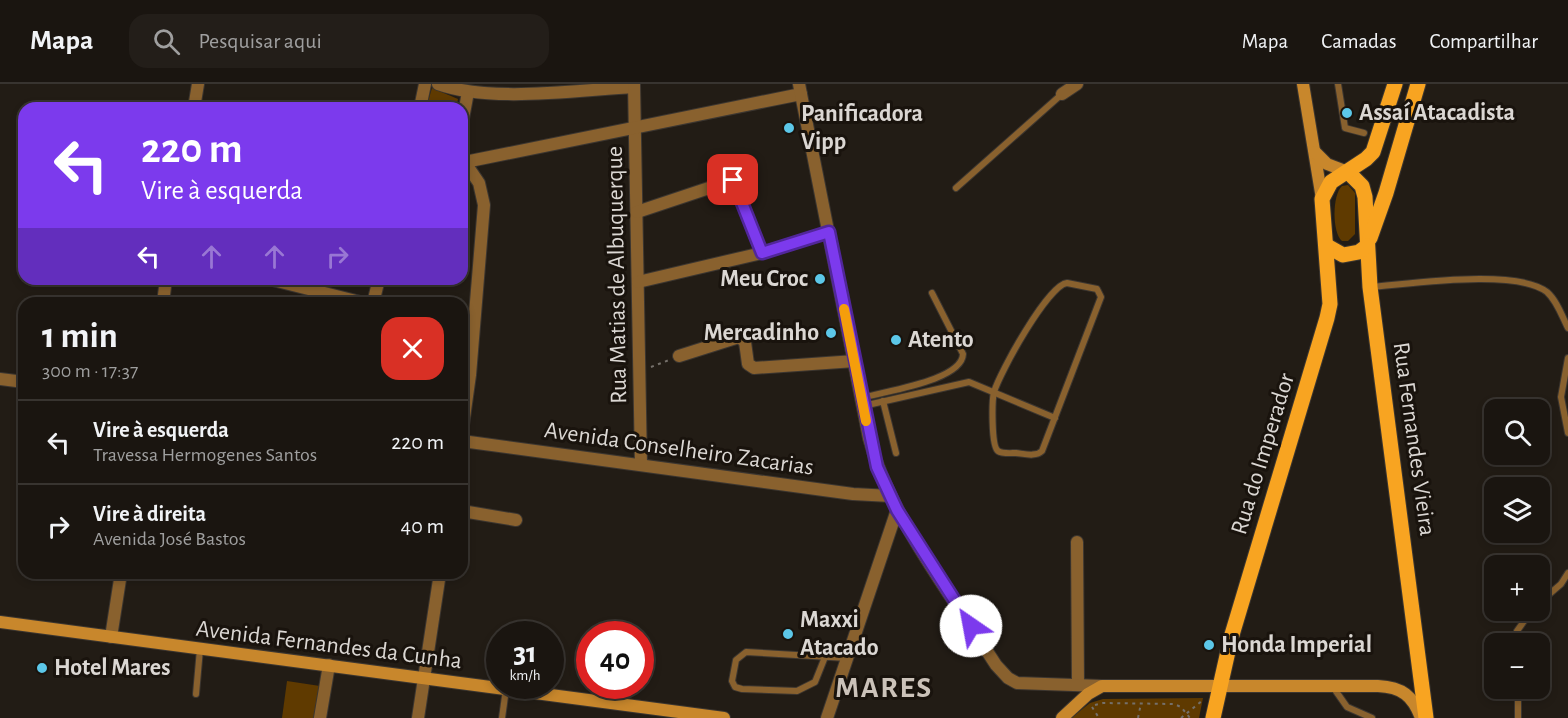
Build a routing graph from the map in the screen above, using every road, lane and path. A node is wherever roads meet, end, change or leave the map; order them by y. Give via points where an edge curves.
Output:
1 (198, 84) edge
2 (425, 84) edge
3 (438, 84) edge
4 (1304, 84) edge
5 (1338, 84) edge
6 (1395, 84) edge
7 (1418, 84) edge
8 (634, 85) edge
9 (1074, 85) edge
10 (800, 89) edge
11 (468, 92) junction
12 (1062, 94) joint
13 (197, 102) edge
14 (421, 102) edge
15 (466, 102) edge
16 (636, 126) junction
17 (1364, 133) dead end
18 (1314, 152) junction
19 (468, 159) edge
20 (468, 166) edge
21 (1348, 172) junction
22 (956, 188) dead end
23 (1322, 199) junction
24 (637, 212) junction
25 (829, 232) junction
26 (1327, 246) junction
27 (1367, 246) junction
28 (762, 253) junction
29 (638, 282) junction
30 (293, 285) edge
31 (1370, 287) junction
32 (932, 293) dead end
33 (340, 297) edge
34 (1568, 328) edge
35 (468, 330) edge
36 (679, 356) joint
37 (1568, 358) edge
38 (855, 361) junction
39 (640, 371) junction
40 (0, 379) edge
41 (18, 381) edge
42 (994, 392) junction
43 (884, 401) junction
44 (862, 402) junction
45 (1055, 418) junction
46 (1568, 433) edge
47 (468, 442) edge
48 (896, 453) dead end
49 (641, 465) junction
50 (891, 496) junction
51 (897, 510) junction
52 (468, 512) edge
53 (516, 520) dead end
54 (1077, 542) dead end
55 (1568, 573) edge
56 (120, 579) edge
57 (439, 579) edge
58 (1550, 594) edge
59 (0, 622) edge
60 (111, 637) junction
61 (200, 649) junction
62 (825, 657) junction
63 (848, 658) junction
64 (329, 665) junction
65 (423, 679) junction
66 (1078, 685) junction
67 (1102, 686) junction
68 (1220, 686) junction
69 (1332, 686) junction
70 (486, 687) edge
71 (196, 694) dead end
72 (564, 697) edge
73 (505, 699) edge
74 (1518, 699) edge
75 (1141, 703) junction
76 (1092, 707) junction
77 (1086, 710) dead end
78 (1188, 712) junction
79 (320, 718) edge
80 (418, 718) edge
81 (502, 718) edge
82 (724, 718) edge
83 (826, 718) edge
84 (1062, 718) edge
85 (1100, 718) edge
86 (1138, 718) edge
87 (1181, 718) edge
88 (1190, 718) edge
89 (1213, 718) edge
90 (1372, 718) edge
91 (1421, 718) edge
92 (1426, 718) edge
93 (1518, 718) edge

1 - 13 street
2 - 14 street
3 - 11 street
4 - 18 main road
5 - 17 lane via 1345,128
6 - 21 main road via 1373,152
7 - 27 main road
8 - 11 street via 550,92
8 - 16 street, Rua Matias de Albuquerque
9 - 12 street
10 - 16 street
10 - 25 street
11 - 15 street
12 - 22 lane
16 - 19 street
16 - 24 street, Rua Matias de Albuquerque
18 - 21 main road via 1328,164
18 - 23 main road
20 - 35 street via 479,183 484,205
21 - 23 main road via 1331,182
21 - 27 main road, Rua Fernandes Vieira via 1362,186
23 - 26 main road, Rua do Imperador
24 - 28 street via 733,180
24 - 29 street, Rua Matias de Albuquerque
25 - 28 street
25 - 38 street
26 - 27 main road via 1343,255
26 - 68 main road, Rua do Imperador via 1327,318
27 - 31 main road, Rua Fernandes Vieira
28 - 29 street
29 - 39 street, Rua Matias de Albuquerque
30 - 33 street
31 - 34 lane via 1491,279 1530,284 1548,293
31 - 92 main road, Rua Fernandes Vieira
32 - 44 lane via 963,354 961,360 946,375
36 - 38 street via 739,337 745,342 748,364 754,368
36 - 39 path
37 - 46 lane via 1561,397
38 - 44 street
39 - 49 street, Rua Matias de Albuquerque
40 - 41 street
42 - 43 lane via 969,382
42 - 45 lane
42 - 45 lane via 995,447 1001,452 1040,454
42 - 45 lane via 1038,308 1060,285 1097,289 1101,297
43 - 44 lane
43 - 48 lane
44 - 50 street via 877,467
47 - 49 street, Avenida Conselheiro Zacarias
49 - 50 street, Avenida Conselheiro Zacarias
50 - 51 street
51 - 63 street
51 - 66 street via 1008,678 1017,683
52 - 53 street
54 - 66 street
55 - 58 lane
56 - 60 street
57 - 65 street
59 - 60 main road, Avenida Fernandes da Cunha
60 - 61 main road, Avenida Fernandes da Cunha
61 - 64 main road, Avenida Fernandes da Cunha
61 - 71 lane
62 - 62 lane via 746,652 736,660 732,681 742,689 797,691 815,682
62 - 63 lane
63 - 83 street
64 - 65 main road, Avenida Fernandes da Cunha
64 - 79 street
65 - 70 main road, Avenida Fernandes da Cunha
65 - 80 street
66 - 67 street
67 - 68 main road
67 - 84 main road
68 - 69 main road
68 - 78 path
68 - 89 main road, Rua do Imperador
69 - 90 lane via 1347,707
69 - 91 main road via 1401,690 1416,704
72 - 82 main road, Avenida Fernandes da Cunha
73 - 81 lane
74 - 93 lane
75 - 76 path via 1103,703
75 - 78 path via 1174,704
75 - 86 path
76 - 77 path
76 - 85 path
78 - 87 path
78 - 88 path

